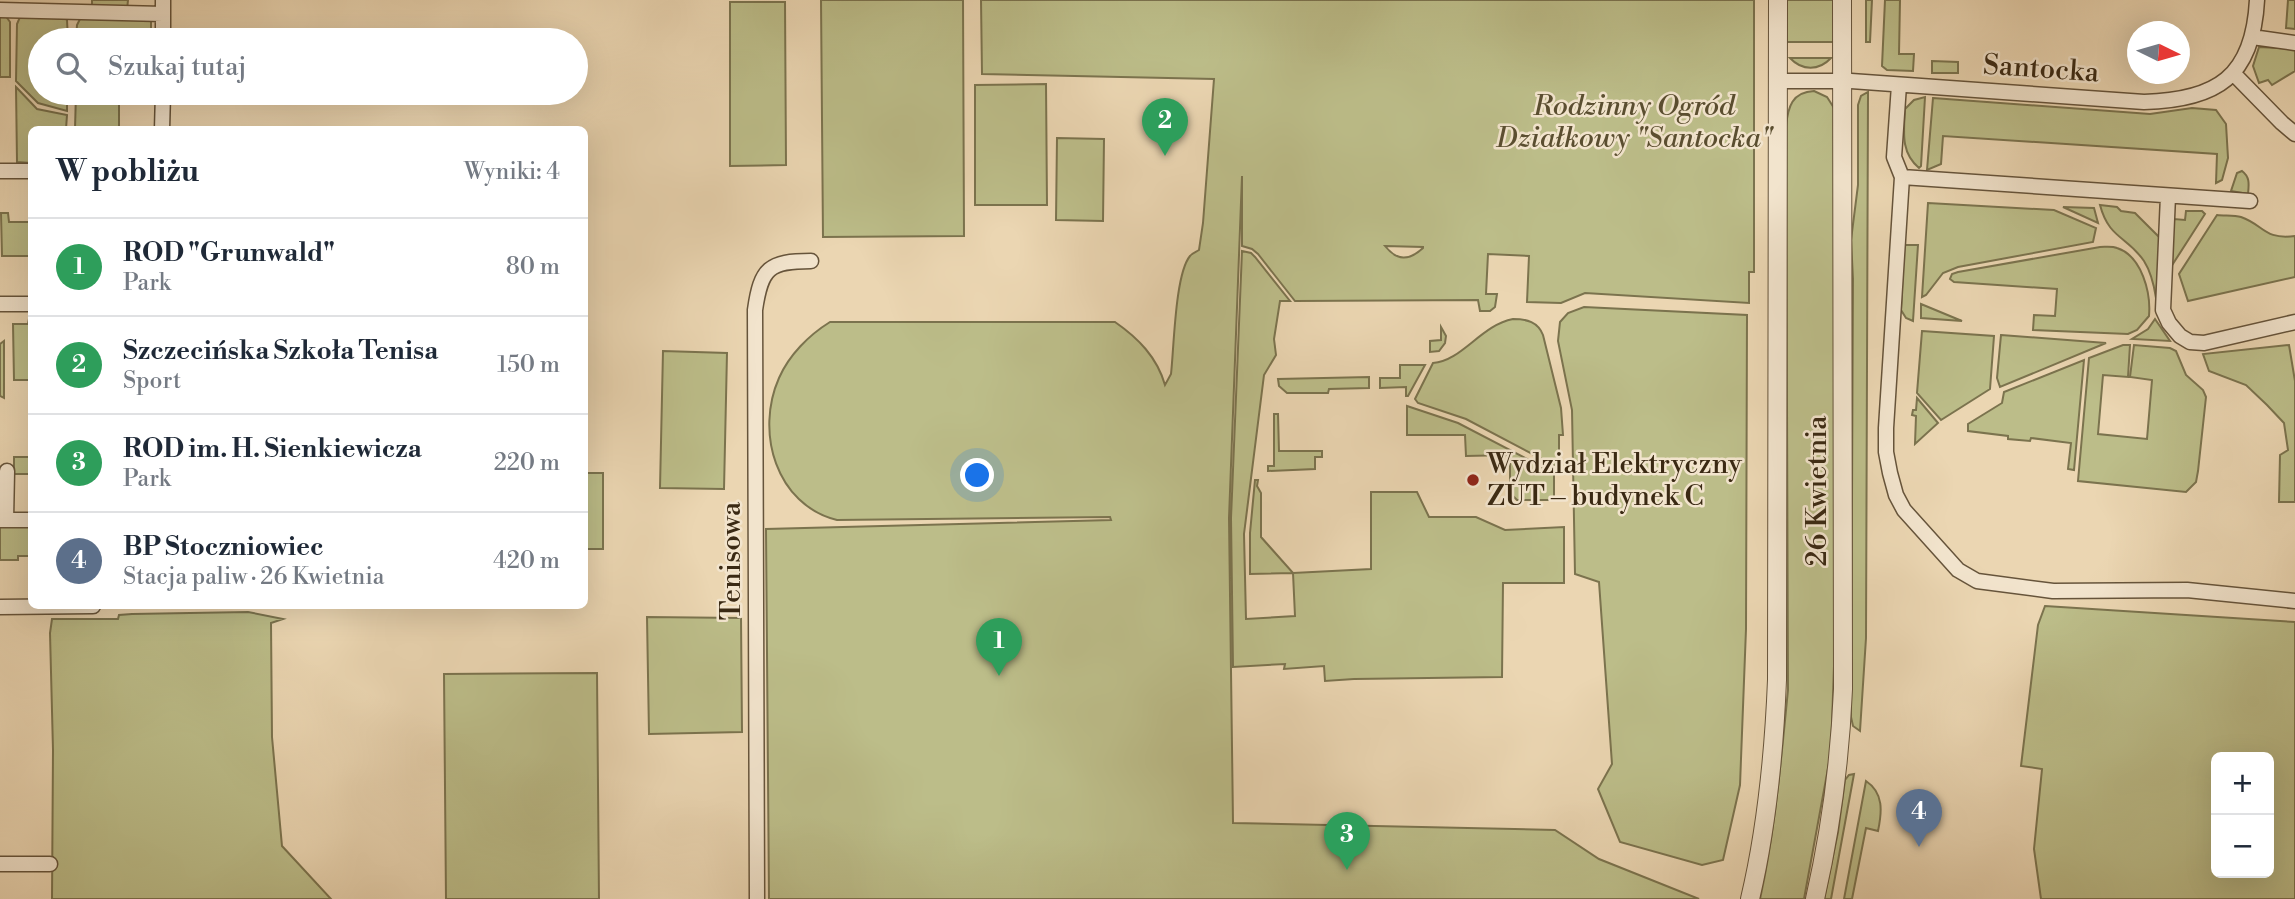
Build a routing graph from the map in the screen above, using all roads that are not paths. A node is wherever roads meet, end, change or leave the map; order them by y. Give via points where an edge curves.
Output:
1 (1778, 0) edge
2 (1842, 0) edge
3 (2257, 0) edge
4 (9, 7) edge
5 (163, 7) edge
6 (163, 28) edge
7 (2252, 37) junction
8 (2295, 43) edge
9 (2234, 74) junction
10 (1843, 80) junction
11 (1777, 81) junction
12 (1899, 85) junction
13 (163, 105) edge
14 (162, 126) edge
15 (2295, 134) edge
16 (0, 171) edge
17 (28, 171) edge
18 (1902, 177) junction
19 (2168, 196) junction
20 (2250, 201) dead end
21 (811, 261) dead end
22 (0, 304) edge
23 (28, 304) edge
24 (2295, 323) edge
25 (5, 477) edge
26 (3, 520) edge
27 (28, 520) edge
28 (2295, 601) edge
29 (0, 607) edge
30 (28, 607) edge
31 (0, 864) edge
32 (50, 864) dead end
33 (757, 899) edge
34 (1750, 899) edge
35 (1815, 899) edge

1 - 11 street, 26 Kwietnia
2 - 10 street, 26 Kwietnia
3 - 7 street
4 - 5 street
5 - 6 street
7 - 8 street
7 - 9 street
9 - 12 street, Santocka via 2214,88 2170,101 2144,102
9 - 15 street
10 - 11 street
10 - 12 street, Santocka
10 - 35 street, 26 Kwietnia via 1843,689 1833,804
11 - 34 street, 26 Kwietnia via 1776,692 1767,801
12 - 18 street via 1894,157
13 - 14 street
16 - 17 street
18 - 19 street
18 - 28 street via 1886,452 1896,495 1922,532 1958,570 1985,583 2053,592 2186,590
19 - 20 street
19 - 24 street via 2163,304 2169,323 2180,336 2198,344
21 - 33 street, Tenisowa via 772,266 761,282 755,310
22 - 23 street
25 - 26 street
26 - 27 street
29 - 30 street
31 - 32 street

